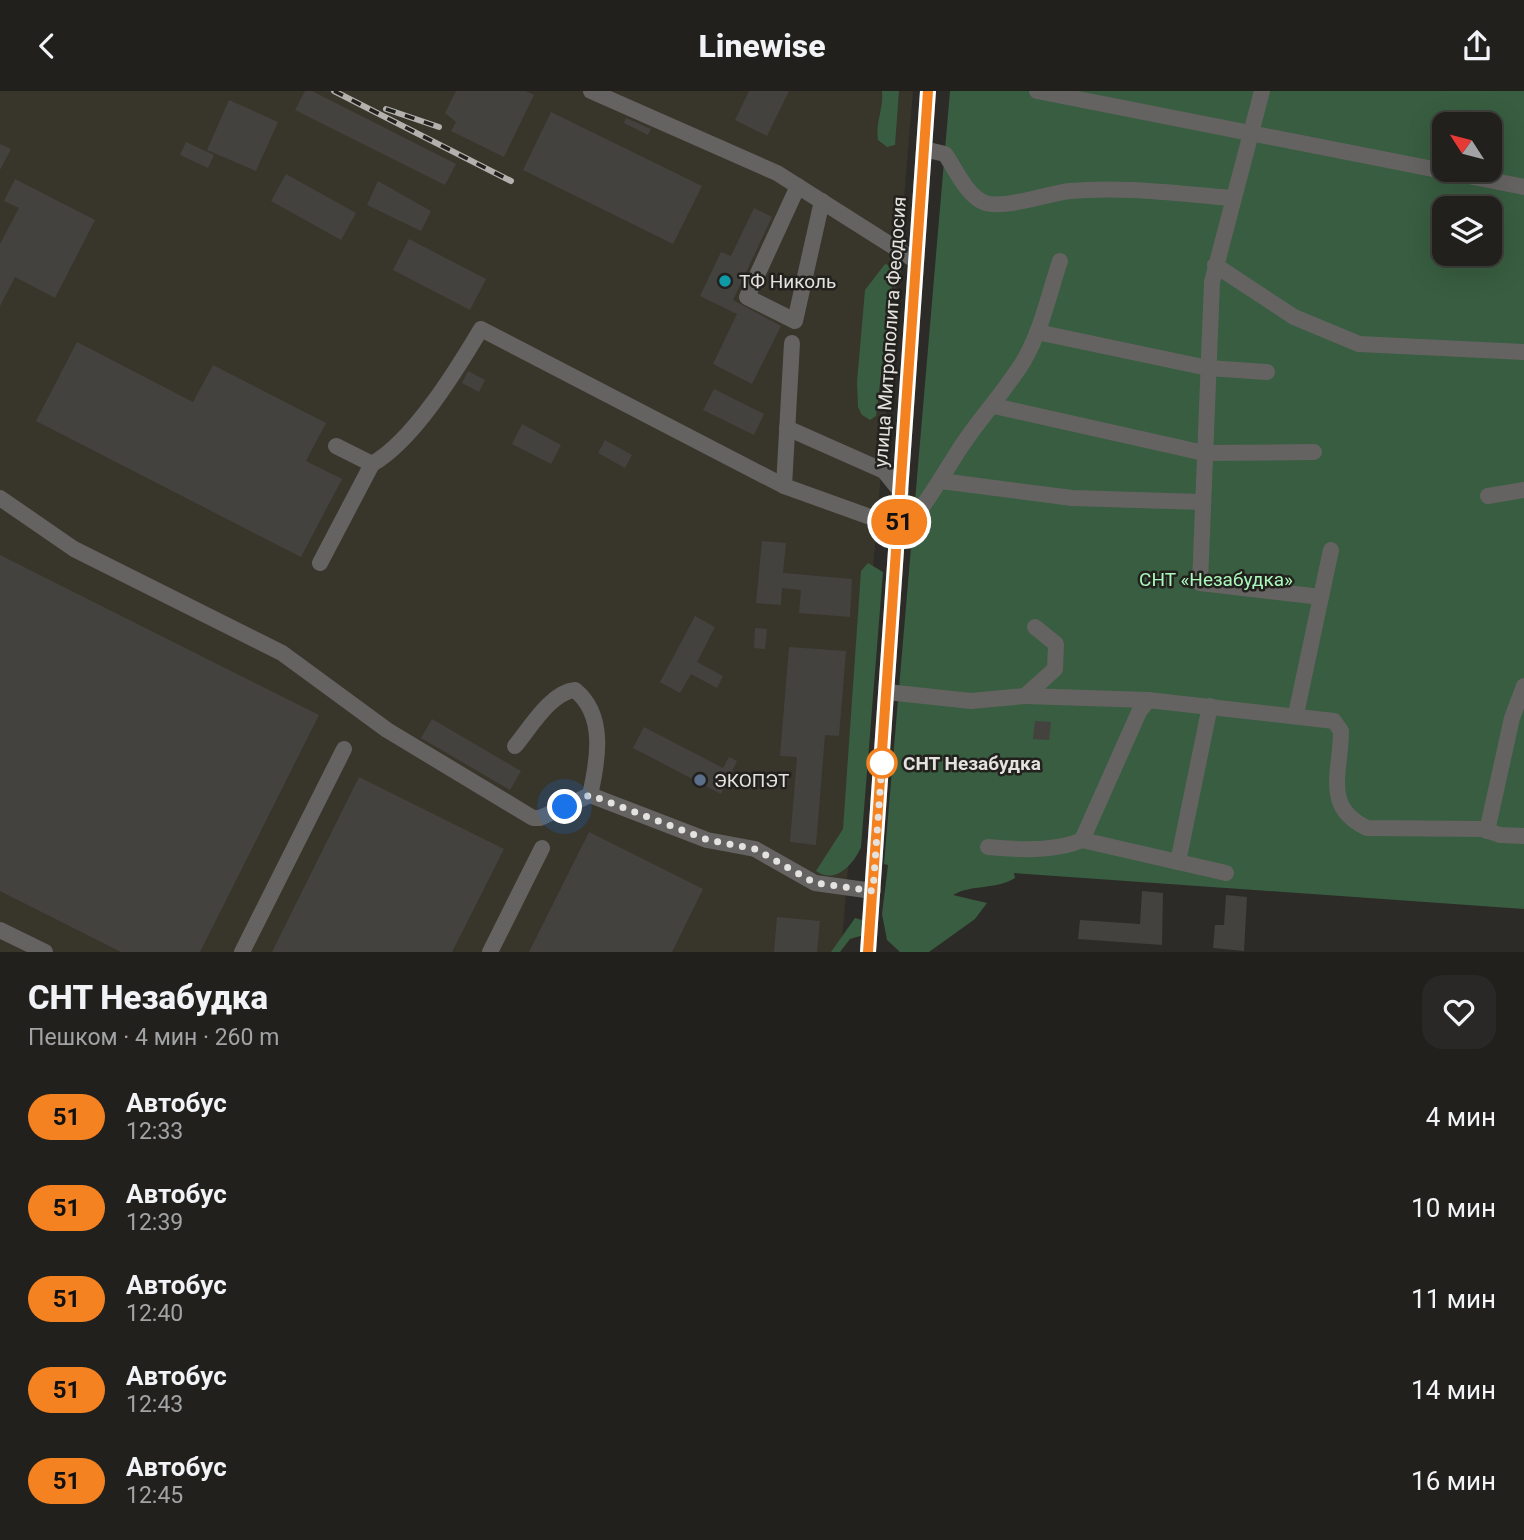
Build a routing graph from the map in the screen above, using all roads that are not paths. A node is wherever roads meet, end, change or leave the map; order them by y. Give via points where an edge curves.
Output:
1 (591, 91) edge
2 (928, 91) edge
3 (1037, 91) edge
4 (1262, 91) edge
5 (1249, 134) junction
6 (924, 149) junction
7 (798, 186) junction
8 (1524, 187) edge
9 (1232, 198) junction
10 (822, 201) junction
11 (916, 261) junction
12 (1060, 261) dead end
13 (1215, 265) junction
14 (1037, 333) junction
15 (792, 343) dead end
16 (1524, 352) edge
17 (1208, 368) junction
18 (1267, 372) dead end
19 (993, 406) junction
20 (787, 428) junction
21 (336, 446) dead end
22 (1314, 452) dead end
23 (1204, 453) junction
24 (372, 464) junction
25 (941, 481) junction
26 (784, 486) junction
27 (1524, 490) edge
28 (901, 492) junction
29 (1488, 496) dead end
30 (0, 498) edge
31 (1202, 502) junction
32 (898, 531) junction
33 (1331, 551) dead end
34 (320, 563) dead end
35 (1321, 597) junction
36 (1035, 627) dead end
37 (1524, 687) edge
38 (887, 692) junction
39 (1025, 696) junction
40 (1148, 700) junction
41 (1210, 706) junction
42 (1296, 714) junction
43 (516, 746) dead end
44 (344, 749) dead end
45 (590, 795) junction
46 (1487, 831) junction
47 (1524, 836) edge
48 (1082, 840) junction
49 (988, 847) dead end
50 (542, 848) dead end
51 (1178, 862) junction
52 (1226, 873) dead end
53 (873, 891) junction
54 (0, 930) edge
55 (45, 952) edge
56 (242, 952) edge
57 (490, 952) edge
58 (868, 952) edge

1 - 7 street
2 - 6 street, улица Митрополита Феодосия
3 - 5 street
4 - 5 street
5 - 8 street
5 - 9 street
6 - 9 street via 945,154 971,192 981,202 994,205 1070,191
6 - 11 street, улица Митрополита Феодосия
7 - 10 street
7 - 10 street via 747,297 795,321
9 - 13 street
10 - 11 street
11 - 28 street, улица Митрополита Феодосия
12 - 14 street
13 - 16 street via 1294,317 1359,344
13 - 17 street
14 - 17 street
14 - 19 street
15 - 20 street
17 - 18 street
17 - 23 street
19 - 23 street
19 - 25 street
20 - 26 street
20 - 28 street via 884,471
21 - 24 street
22 - 23 street
23 - 31 street
24 - 26 street via 392,453 481,330
24 - 34 street
25 - 31 street via 1072,498
25 - 32 street via 921,512
26 - 32 street
27 - 29 street
28 - 32 street, улица Митрополита Феодосия
30 - 45 street via 74,549 282,653 387,730 533,818
31 - 35 street via 1200,583
32 - 38 street, улица Митрополита Феодосия
33 - 35 street
35 - 42 street
36 - 39 street via 1056,644 1055,669
37 - 46 street via 1512,718
38 - 39 street via 971,701
38 - 53 street, улица Митрополита Феодосия
39 - 40 street
40 - 41 street
40 - 48 street
41 - 42 street
41 - 51 street
42 - 46 street via 1334,720 1341,731 1337,790 1340,808 1351,820 1367,828
43 - 45 street via 553,702 565,691 575,690 593,715 597,765
44 - 56 street
45 - 53 street via 708,840 755,849 815,883
46 - 47 street
48 - 49 street via 1035,848
48 - 51 street
50 - 57 street
51 - 52 street
53 - 58 street, улица Митрополита Феодосия
54 - 55 street

